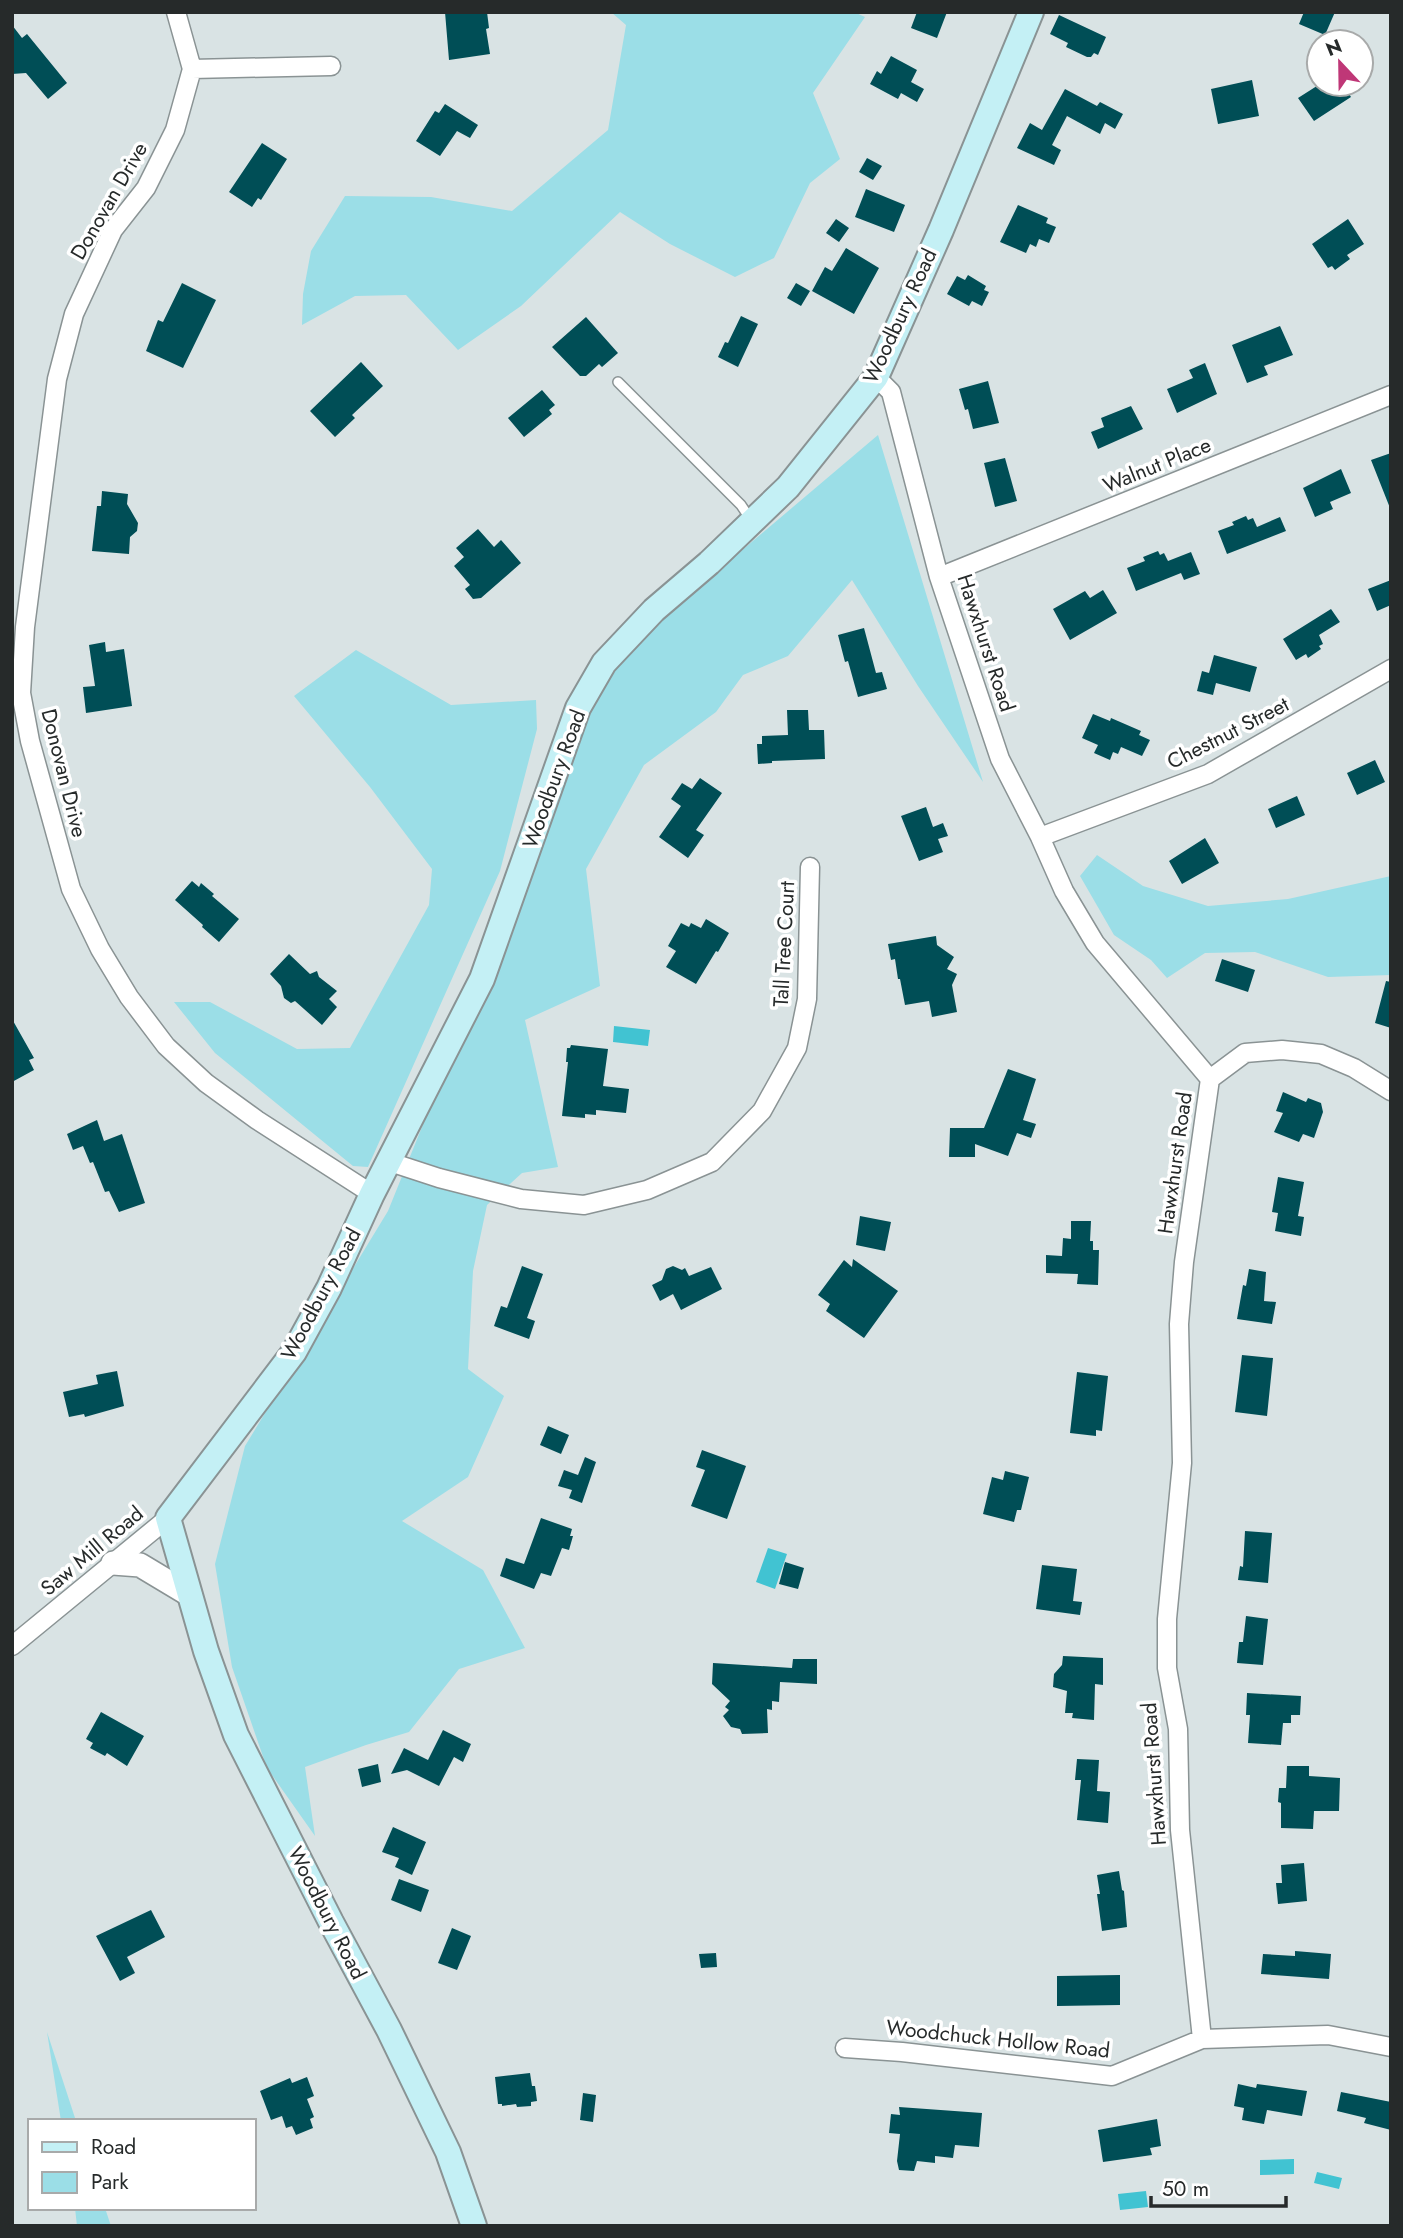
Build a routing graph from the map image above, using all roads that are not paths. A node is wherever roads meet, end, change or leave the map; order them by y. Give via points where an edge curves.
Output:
1 (176, 12) edge
2 (1031, 12) edge
3 (331, 66) dead end
4 (192, 69) junction
5 (876, 377) junction
6 (618, 382) dead end
7 (1391, 395) edge
8 (751, 522) junction
9 (939, 577) junction
10 (1391, 670) edge
11 (17, 693) edge
12 (1040, 838) junction
13 (810, 867) dead end
14 (1210, 1079) junction
15 (1391, 1091) edge
16 (390, 1161) junction
17 (372, 1194) junction
18 (168, 1518) junction
19 (113, 1563) junction
20 (190, 1595) junction
21 (12, 1646) edge
22 (1202, 2039) junction
23 (845, 2048) dead end
24 (1391, 2048) edge
25 (474, 2226) edge

1 - 4 street
2 - 5 main road, Woodbury Road
3 - 4 street
4 - 11 street, Donovan Drive via 175,130 146,188 113,230 74,314 57,379
5 - 8 main road, Woodbury Road via 788,487
5 - 9 street, Hawxhurst Road via 891,392
6 - 8 lane via 741,505
7 - 9 street, Walnut Place
8 - 16 main road, Woodbury Road via 654,610 604,663 578,708 482,979
9 - 12 street, Hawxhurst Road via 1000,760
10 - 12 street, Chestnut Street via 1208,774
11 - 17 street, Donovan Drive via 71,889 129,997 166,1046 206,1083
12 - 14 street, Hawxhurst Road via 1095,943
13 - 16 street, Tall Tree Court via 807,999 797,1048 762,1111 712,1162 647,1191 584,1205 521,1199
14 - 15 street via 1245,1053 1282,1050 1321,1054
14 - 22 street, Hawxhurst Road via 1179,1324 1182,1462 1167,1619 1167,1668 1178,1729 1180,1830
16 - 17 main road, Woodbury Road
17 - 18 main road, Woodbury Road via 294,1352
18 - 19 street, Saw Mill Road
18 - 20 main road, Woodbury Road
19 - 20 street via 140,1565
19 - 21 street, Saw Mill Road
20 - 25 main road, Woodbury Road via 236,1735 395,2042 448,2152
22 - 23 street, Woodchuck Hollow Road via 1112,2076
22 - 24 street, Woodchuck Hollow Road via 1328,2035

